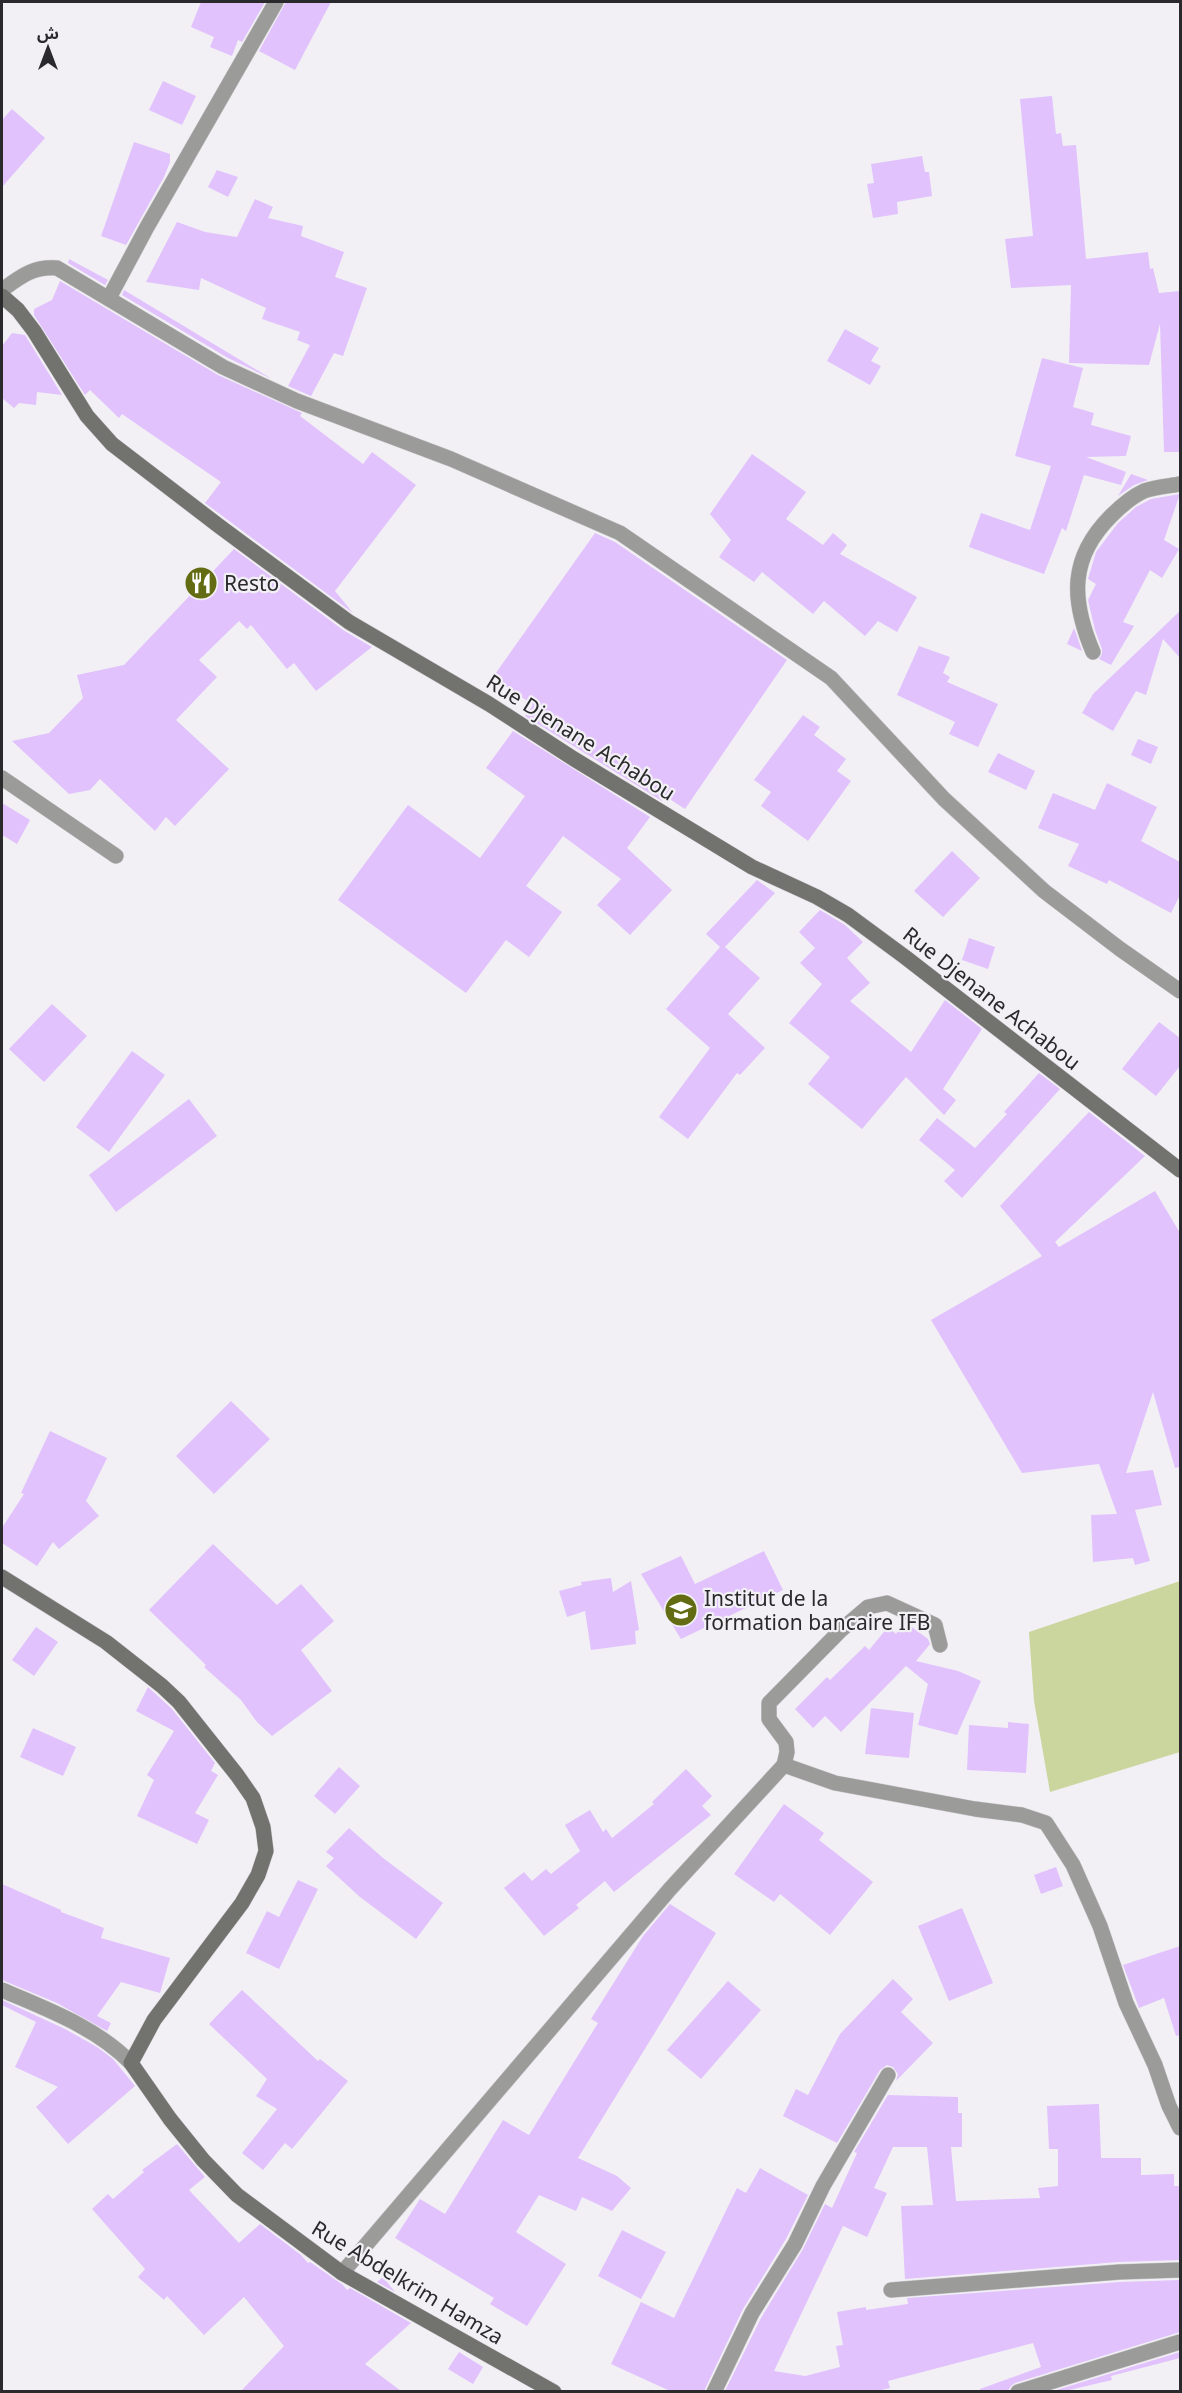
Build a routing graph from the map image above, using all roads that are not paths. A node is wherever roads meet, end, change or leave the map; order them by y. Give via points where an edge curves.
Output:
1 (276, 2) edge
2 (2, 290) edge
3 (2, 296) edge
4 (110, 297) junction
5 (1180, 484) edge
6 (1093, 652) dead end
7 (2, 778) edge
8 (116, 856) dead end
9 (1180, 991) edge
10 (1180, 1170) edge
11 (2, 1577) edge
12 (940, 1645) dead end
13 (784, 1766) junction
14 (2, 1990) edge
15 (131, 2063) junction
16 (888, 2075) dead end
17 (1180, 2128) edge
18 (1180, 2270) edge
19 (342, 2273) junction
20 (891, 2290) dead end
21 (1180, 2342) edge
22 (554, 2391) edge
23 (714, 2391) edge
24 (1018, 2391) edge

1 - 4 street
2 - 4 street via 28,271 46,267 69,273
3 - 10 main road, Rue Djenane Achabou via 34,331 87,416 112,444 219,526 349,622 753,867 848,915
4 - 9 street via 223,367 297,401 451,459 620,533 831,678 944,799 1044,891
5 - 6 street via 1146,490 1125,502 1088,544 1077,580 1077,597
7 - 8 street
11 - 15 main road via 106,1642 179,1702 253,1798 263,1827 266,1851 258,1875 242,1903 154,2020
12 - 13 street via 935,1625 887,1603 868,1607 769,1703 770,1719 786,1742
13 - 17 street via 835,1783 1022,1815 1046,1823 1072,1865 1100,1926 1126,2003
13 - 19 street via 670,1889
14 - 15 street via 114,2045
15 - 19 main road, Rue Abdelkrim Hamza via 170,2119 237,2196
16 - 23 street via 823,2186 795,2244 752,2313
18 - 20 street
19 - 22 main road, Rue Abdelkrim Hamza
21 - 24 street

